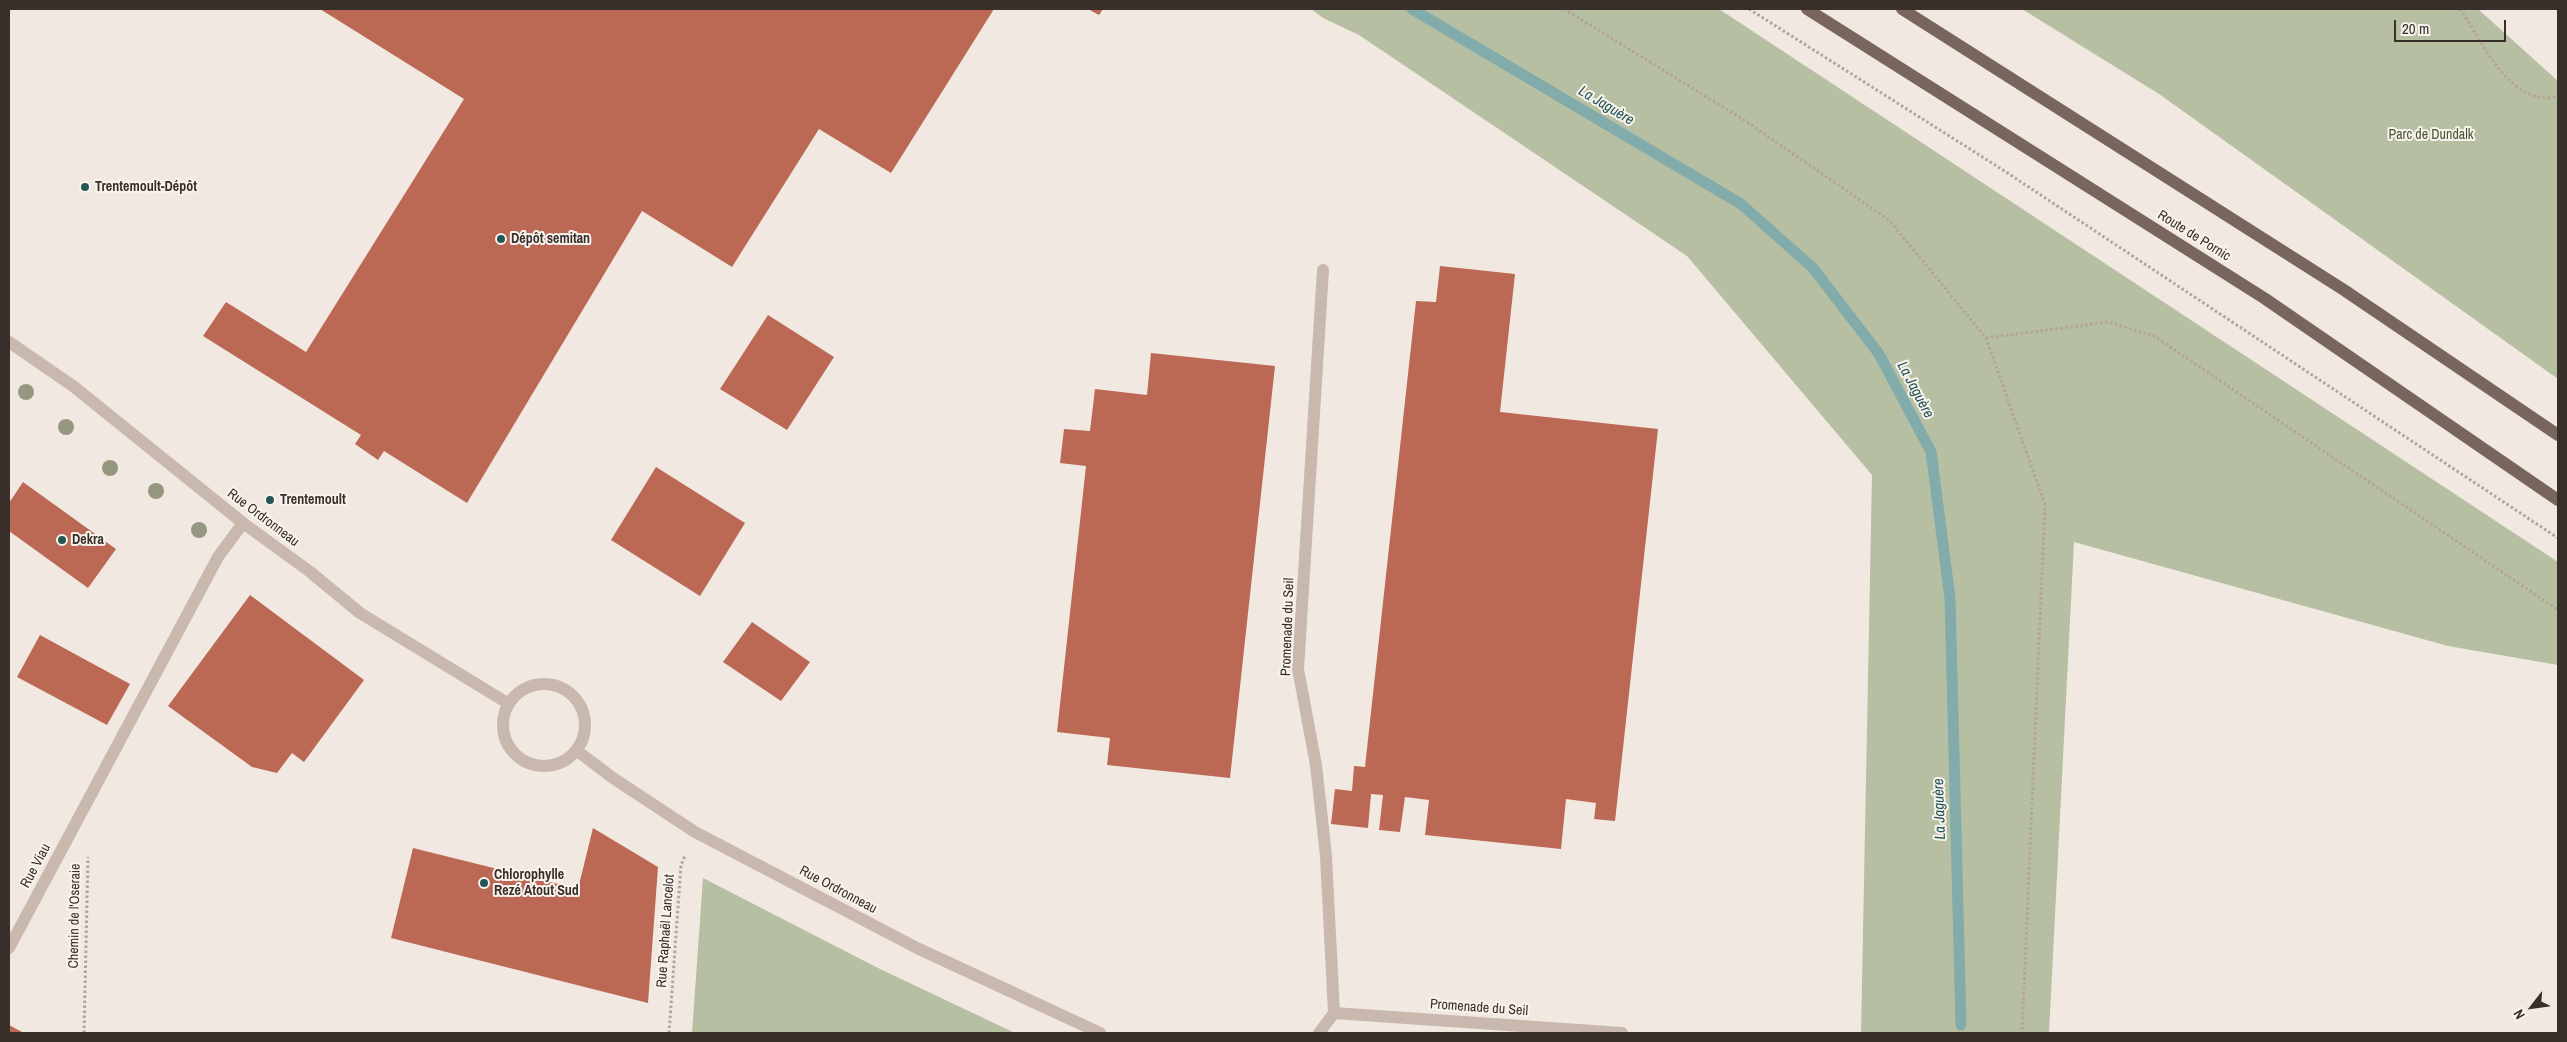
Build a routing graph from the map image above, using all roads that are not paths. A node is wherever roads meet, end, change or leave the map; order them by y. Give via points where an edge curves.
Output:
1 (1807, 9) edge
2 (1902, 9) edge
3 (1323, 270) dead end
4 (9, 342) edge
5 (2558, 435) edge
6 (2558, 500) edge
7 (243, 523) junction
8 (509, 704) junction
9 (576, 750) junction
10 (9, 948) edge
11 (1334, 1013) junction
12 (1100, 1033) edge
13 (1320, 1033) edge
14 (1622, 1033) edge

1 - 6 main road, Route de Pornic via 2264,298
2 - 5 main road via 2344,290
3 - 11 street, Promenade du Seil via 1298,669 1316,765 1326,856
4 - 7 street, Rue Ordronneau via 73,386
7 - 8 street, Rue Ordronneau via 360,613
7 - 10 street, Rue Viau via 218,557
8 - 9 street via 503,723 505,738 512,751 524,761 539,766 554,765
8 - 9 street via 532,686 552,685 567,692 578,703 583,715 584,734
9 - 12 street, Rue Ordronneau via 695,832 917,948
11 - 13 street
11 - 14 street, Promenade du Seil

